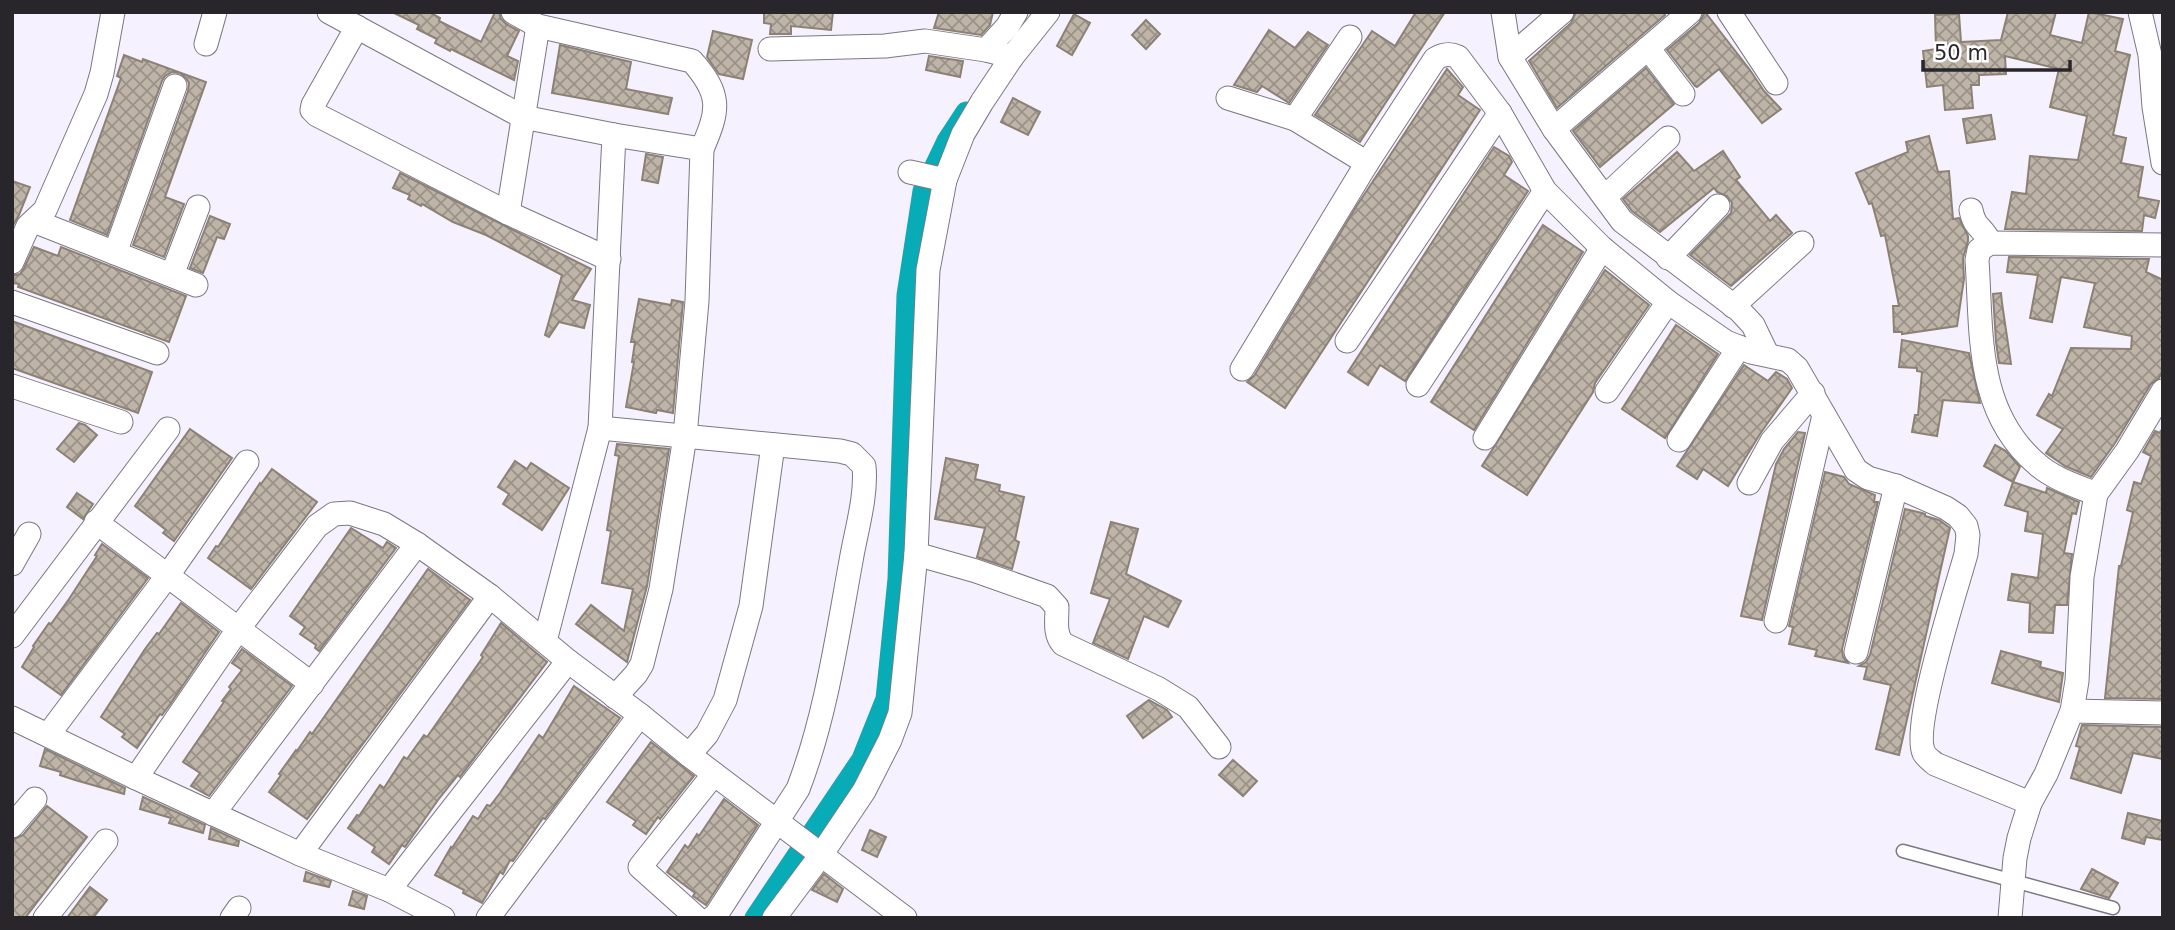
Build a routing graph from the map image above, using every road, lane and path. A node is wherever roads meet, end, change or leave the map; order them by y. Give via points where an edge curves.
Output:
1 (113, 12) edge
2 (215, 12) edge
3 (329, 12) edge
4 (513, 12) edge
5 (1016, 12) edge
6 (1048, 12) edge
7 (1503, 12) edge
8 (1562, 12) edge
9 (1690, 12) edge
10 (1730, 12) edge
11 (2140, 12) edge
12 (538, 26) junction
13 (357, 27) junction
14 (1350, 37) dead end
15 (206, 44) dead end
16 (1648, 48) junction
17 (770, 49) dead end
18 (1000, 54) junction
19 (2156, 55) edge
20 (1510, 57) junction
21 (1776, 83) dead end
22 (175, 86) dead end
23 (1683, 94) dead end
24 (1228, 98) dead end
25 (1500, 113) junction
26 (523, 117) junction
27 (1295, 119) junction
28 (1553, 129) junction
29 (614, 135) junction
30 (1668, 138) dead end
31 (702, 149) junction
32 (1367, 163) junction
33 (2163, 163) edge
34 (1545, 191) junction
35 (1605, 197) junction
36 (1718, 206) dead end
37 (198, 208) dead end
38 (1971, 210) dead end
39 (508, 213) junction
40 (34, 221) junction
41 (1802, 243) dead end
42 (1990, 243) junction
43 (2163, 245) edge
44 (1602, 248) junction
45 (115, 253) junction
46 (1668, 258) junction
47 (609, 259) junction
48 (12, 262) edge
49 (172, 275) junction
50 (196, 285) dead end
51 (12, 302) edge
52 (1668, 302) junction
53 (1733, 306) junction
54 (1347, 341) dead end
55 (1739, 347) junction
56 (157, 353) dead end
57 (1767, 354) junction
58 (1242, 369) dead end
59 (1418, 385) dead end
60 (12, 386) edge
61 (2163, 390) edge
62 (1607, 391) dead end
63 (1813, 393) junction
64 (1824, 415) junction
65 (121, 422) dead end
66 (600, 428) junction
67 (168, 429) dead end
68 (685, 436) junction
69 (1485, 438) dead end
70 (1679, 440) dead end
71 (773, 445) junction
72 (247, 462) dead end
73 (1749, 483) dead end
74 (1896, 486) junction
75 (2096, 494) junction
76 (96, 522) junction
77 (29, 534) dead end
78 (417, 544) junction
79 (916, 554) junction
80 (12, 564) edge
81 (168, 575) junction
82 (490, 596) junction
83 (1776, 621) dead end
84 (239, 628) junction
85 (12, 636) edge
86 (545, 641) junction
87 (1856, 652) dead end
88 (568, 661) junction
89 (312, 684) junction
90 (615, 697) junction
91 (2073, 711) junction
92 (2163, 713) edge
93 (640, 715) junction
94 (12, 718) edge
95 (48, 735) junction
96 (1219, 747) dead end
97 (689, 755) junction
98 (714, 774) junction
99 (136, 778) junction
100 (2038, 789) junction
101 (35, 799) dead end
102 (213, 814) junction
103 (780, 824) junction
104 (12, 826) edge
105 (106, 841) dead end
106 (1903, 851) dead end
107 (817, 852) junction
108 (300, 854) junction
109 (2012, 880) junction
110 (389, 890) junction
111 (2113, 908) dead end
112 (45, 918) edge
113 (443, 918) edge
114 (488, 918) edge
115 (697, 918) edge
116 (712, 918) edge
117 (774, 918) edge
118 (905, 918) edge
119 (2010, 918) edge

1 - 40 street via 96,94 45,211
2 - 15 street
3 - 13 street
4 - 12 street
5 - 18 street
6 - 18 street
7 - 20 street
8 - 20 street
9 - 16 street
10 - 21 street
11 - 19 street
12 - 26 street
12 - 31 street via 692,61 710,85 716,107
13 - 26 street
13 - 39 street via 313,105 314,112
14 - 27 street
16 - 23 street
16 - 28 street
17 - 18 street via 925,41
18 - 79 street via 982,102 929,177
19 - 33 street via 2154,107
20 - 28 street
22 - 45 street
24 - 27 street
25 - 32 street via 1458,57 1441,55
25 - 34 street
25 - 54 street
26 - 29 street
26 - 39 street
27 - 32 street
28 - 35 street
29 - 31 street
29 - 47 street
30 - 35 street
31 - 68 street via 697,301
32 - 58 street
34 - 44 street
34 - 59 street
35 - 46 street via 1622,221
36 - 46 street
37 - 49 street
38 - 42 street via 1975,225
39 - 47 street
40 - 45 street
40 - 48 street
41 - 53 street
42 - 43 street
42 - 75 street via 1979,250 1977,260 1985,371 1994,405 2016,443 2039,466
44 - 52 street
44 - 69 street
45 - 49 street
46 - 53 street
47 - 66 street
49 - 50 street
51 - 56 street
52 - 55 street
52 - 62 street
53 - 57 street via 1753,325
55 - 57 street
55 - 70 street
57 - 63 street via 1788,360
60 - 65 street
61 - 75 street
63 - 64 street
63 - 73 street via 1772,441
64 - 74 street via 1856,470
64 - 83 street
66 - 68 street
66 - 86 street
67 - 76 street
68 - 71 street
68 - 90 street via 646,654 636,674
71 - 97 street via 751,606 724,700 707,734
71 - 103 street via 852,454 861,461 864,473 828,681 813,742
72 - 81 street
74 - 87 street
74 - 100 street via 1958,516 1968,535 1926,702 1921,733 1924,753 1936,764
75 - 91 street via 2082,577
76 - 81 street
76 - 85 street
77 - 80 street
78 - 82 street
78 - 84 street via 373,520 350,513 329,516
78 - 89 street
79 - 96 street via 1047,596 1057,607 1056,631 1063,644 1188,707
79 - 107 street via 900,713 864,791
81 - 84 street
81 - 95 street
82 - 86 street
82 - 108 street
84 - 89 street
84 - 99 street
86 - 88 street
88 - 90 street
88 - 110 street
89 - 102 street
90 - 93 street
91 - 92 street
91 - 100 street
93 - 97 street
93 - 114 street
94 - 95 street
95 - 99 street
97 - 98 street
98 - 103 street
98 - 115 street via 640,867
99 - 102 street
100 - 109 street via 2019,838
101 - 104 street
102 - 108 street
103 - 107 street
103 - 116 street
105 - 112 street
106 - 109 lane
107 - 117 street
107 - 118 street
108 - 110 street
109 - 111 lane
109 - 119 street
110 - 113 street

